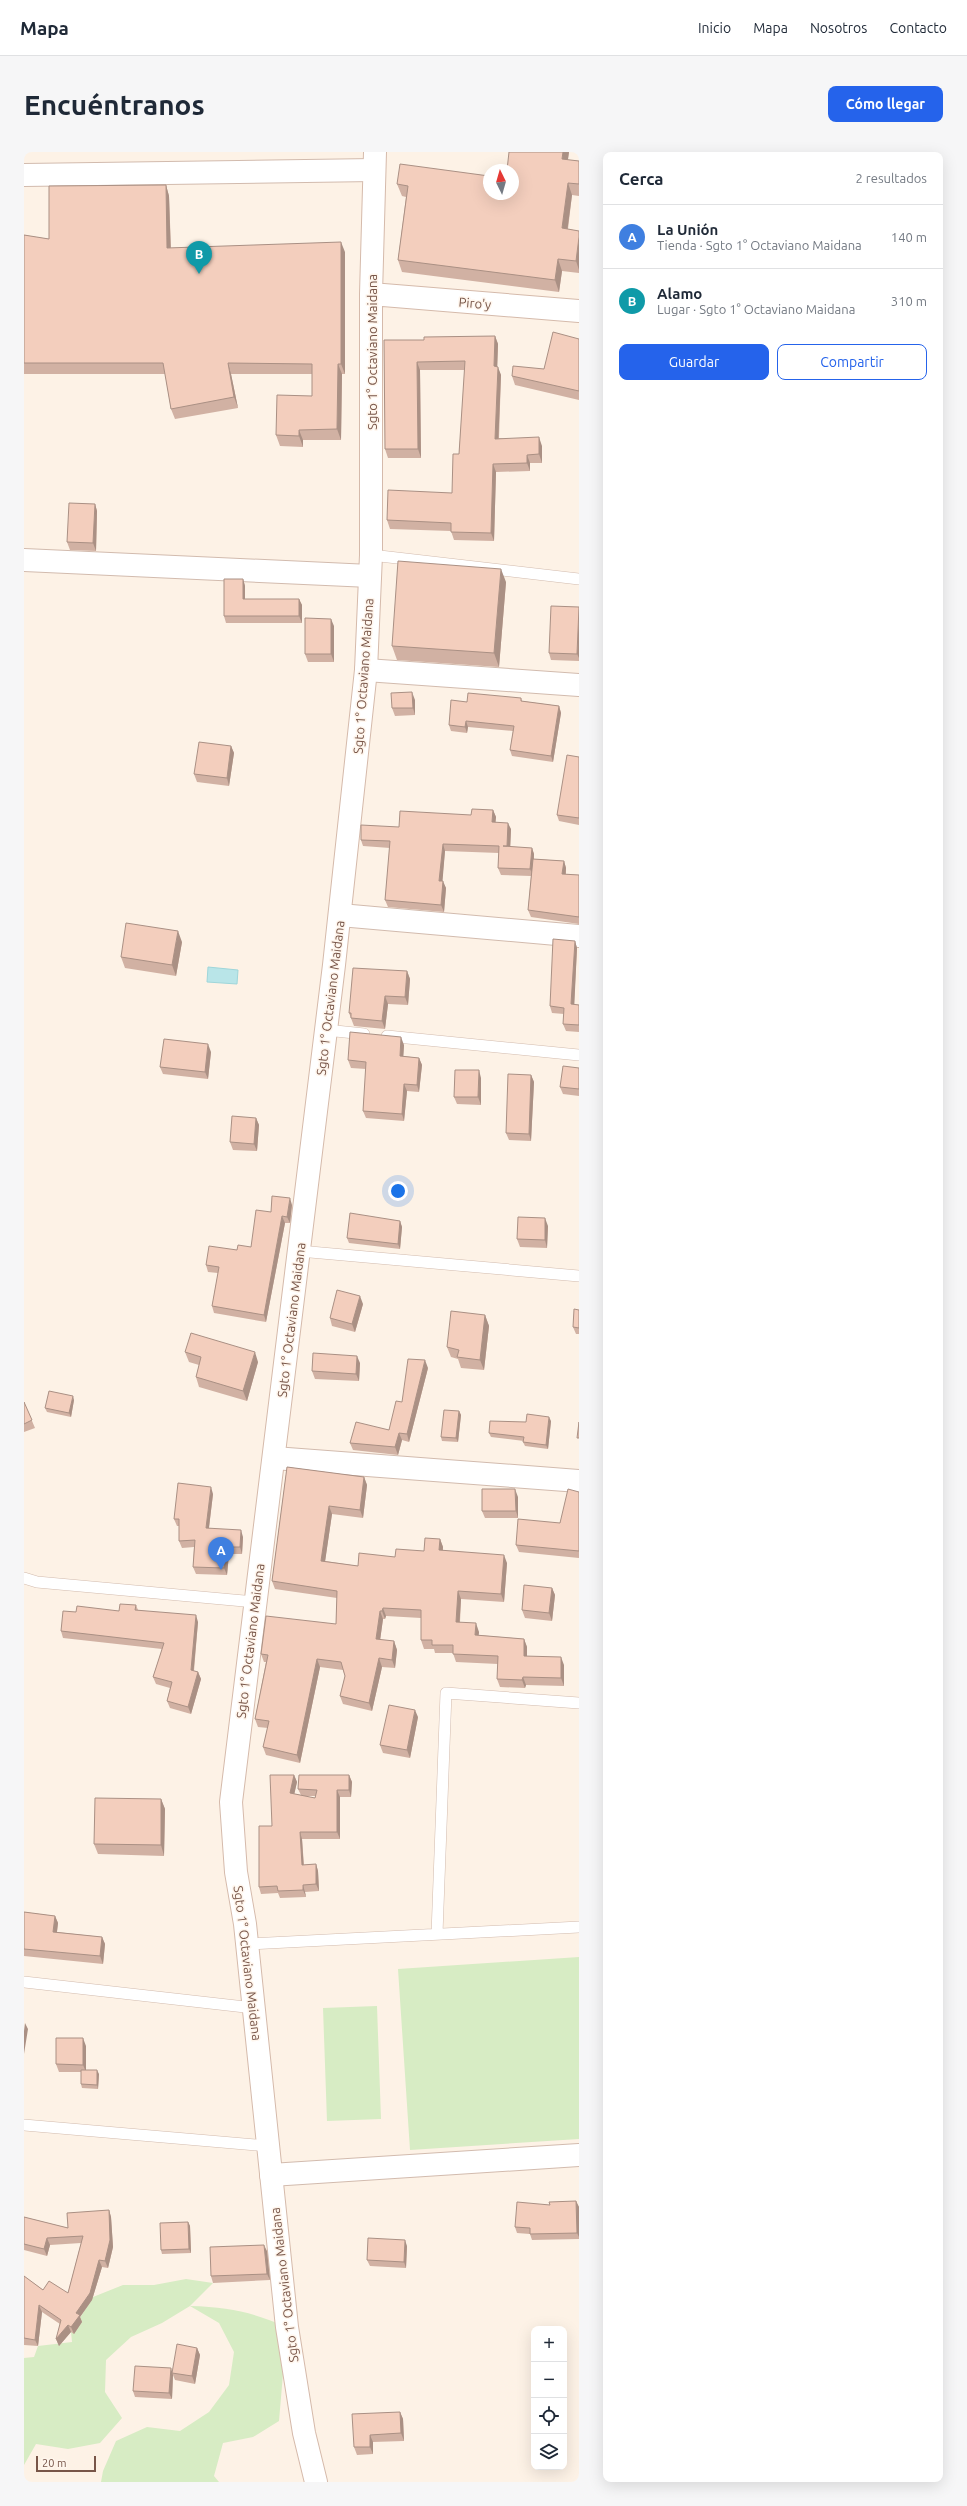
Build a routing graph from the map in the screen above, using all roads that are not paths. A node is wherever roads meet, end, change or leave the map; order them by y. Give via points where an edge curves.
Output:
1 (374, 161) edge
2 (24, 175) edge
3 (371, 294) junction
4 (579, 311) edge
5 (24, 560) edge
6 (370, 566) junction
7 (579, 579) edge
8 (366, 670) junction
9 (579, 685) edge
10 (340, 914) junction
11 (579, 936) edge
12 (326, 1030) junction
13 (579, 1055) edge
14 (299, 1251) junction
15 (579, 1276) edge
16 (274, 1458) junction
17 (579, 1481) edge
18 (24, 1578) edge
19 (255, 1602) junction
20 (579, 1704) edge
21 (579, 1927) edge
22 (437, 1934) junction
23 (247, 1944) junction
24 (24, 1982) edge
25 (254, 2008) junction
26 (24, 2125) edge
27 (268, 2146) junction
28 (579, 2155) edge
29 (271, 2174) junction
30 (316, 2482) edge

1 - 2 main road
1 - 3 main road, Sgto 1° Octaviano Maidana
3 - 4 main road, Piro'y
3 - 6 main road, Sgto 1° Octaviano Maidana
5 - 6 main road
6 - 7 lane
6 - 8 main road, Sgto 1° Octaviano Maidana
8 - 9 main road
8 - 10 main road, Sgto 1° Octaviano Maidana
10 - 11 main road
10 - 12 main road, Sgto 1° Octaviano Maidana
12 - 13 lane
12 - 14 main road, Sgto 1° Octaviano Maidana
14 - 15 lane
14 - 16 main road, Sgto 1° Octaviano Maidana
16 - 17 main road
16 - 19 main road, Sgto 1° Octaviano Maidana
18 - 19 lane via 37,1582
19 - 23 main road, Sgto 1° Octaviano Maidana via 231,1802 236,1872
20 - 22 lane via 446,1693
21 - 22 lane
22 - 23 lane
23 - 25 main road, Sgto 1° Octaviano Maidana
24 - 25 lane
25 - 27 main road, Sgto 1° Octaviano Maidana
26 - 27 lane
27 - 29 main road, Sgto 1° Octaviano Maidana
28 - 29 main road
29 - 30 main road, Sgto 1° Octaviano Maidana via 287,2327 304,2433

